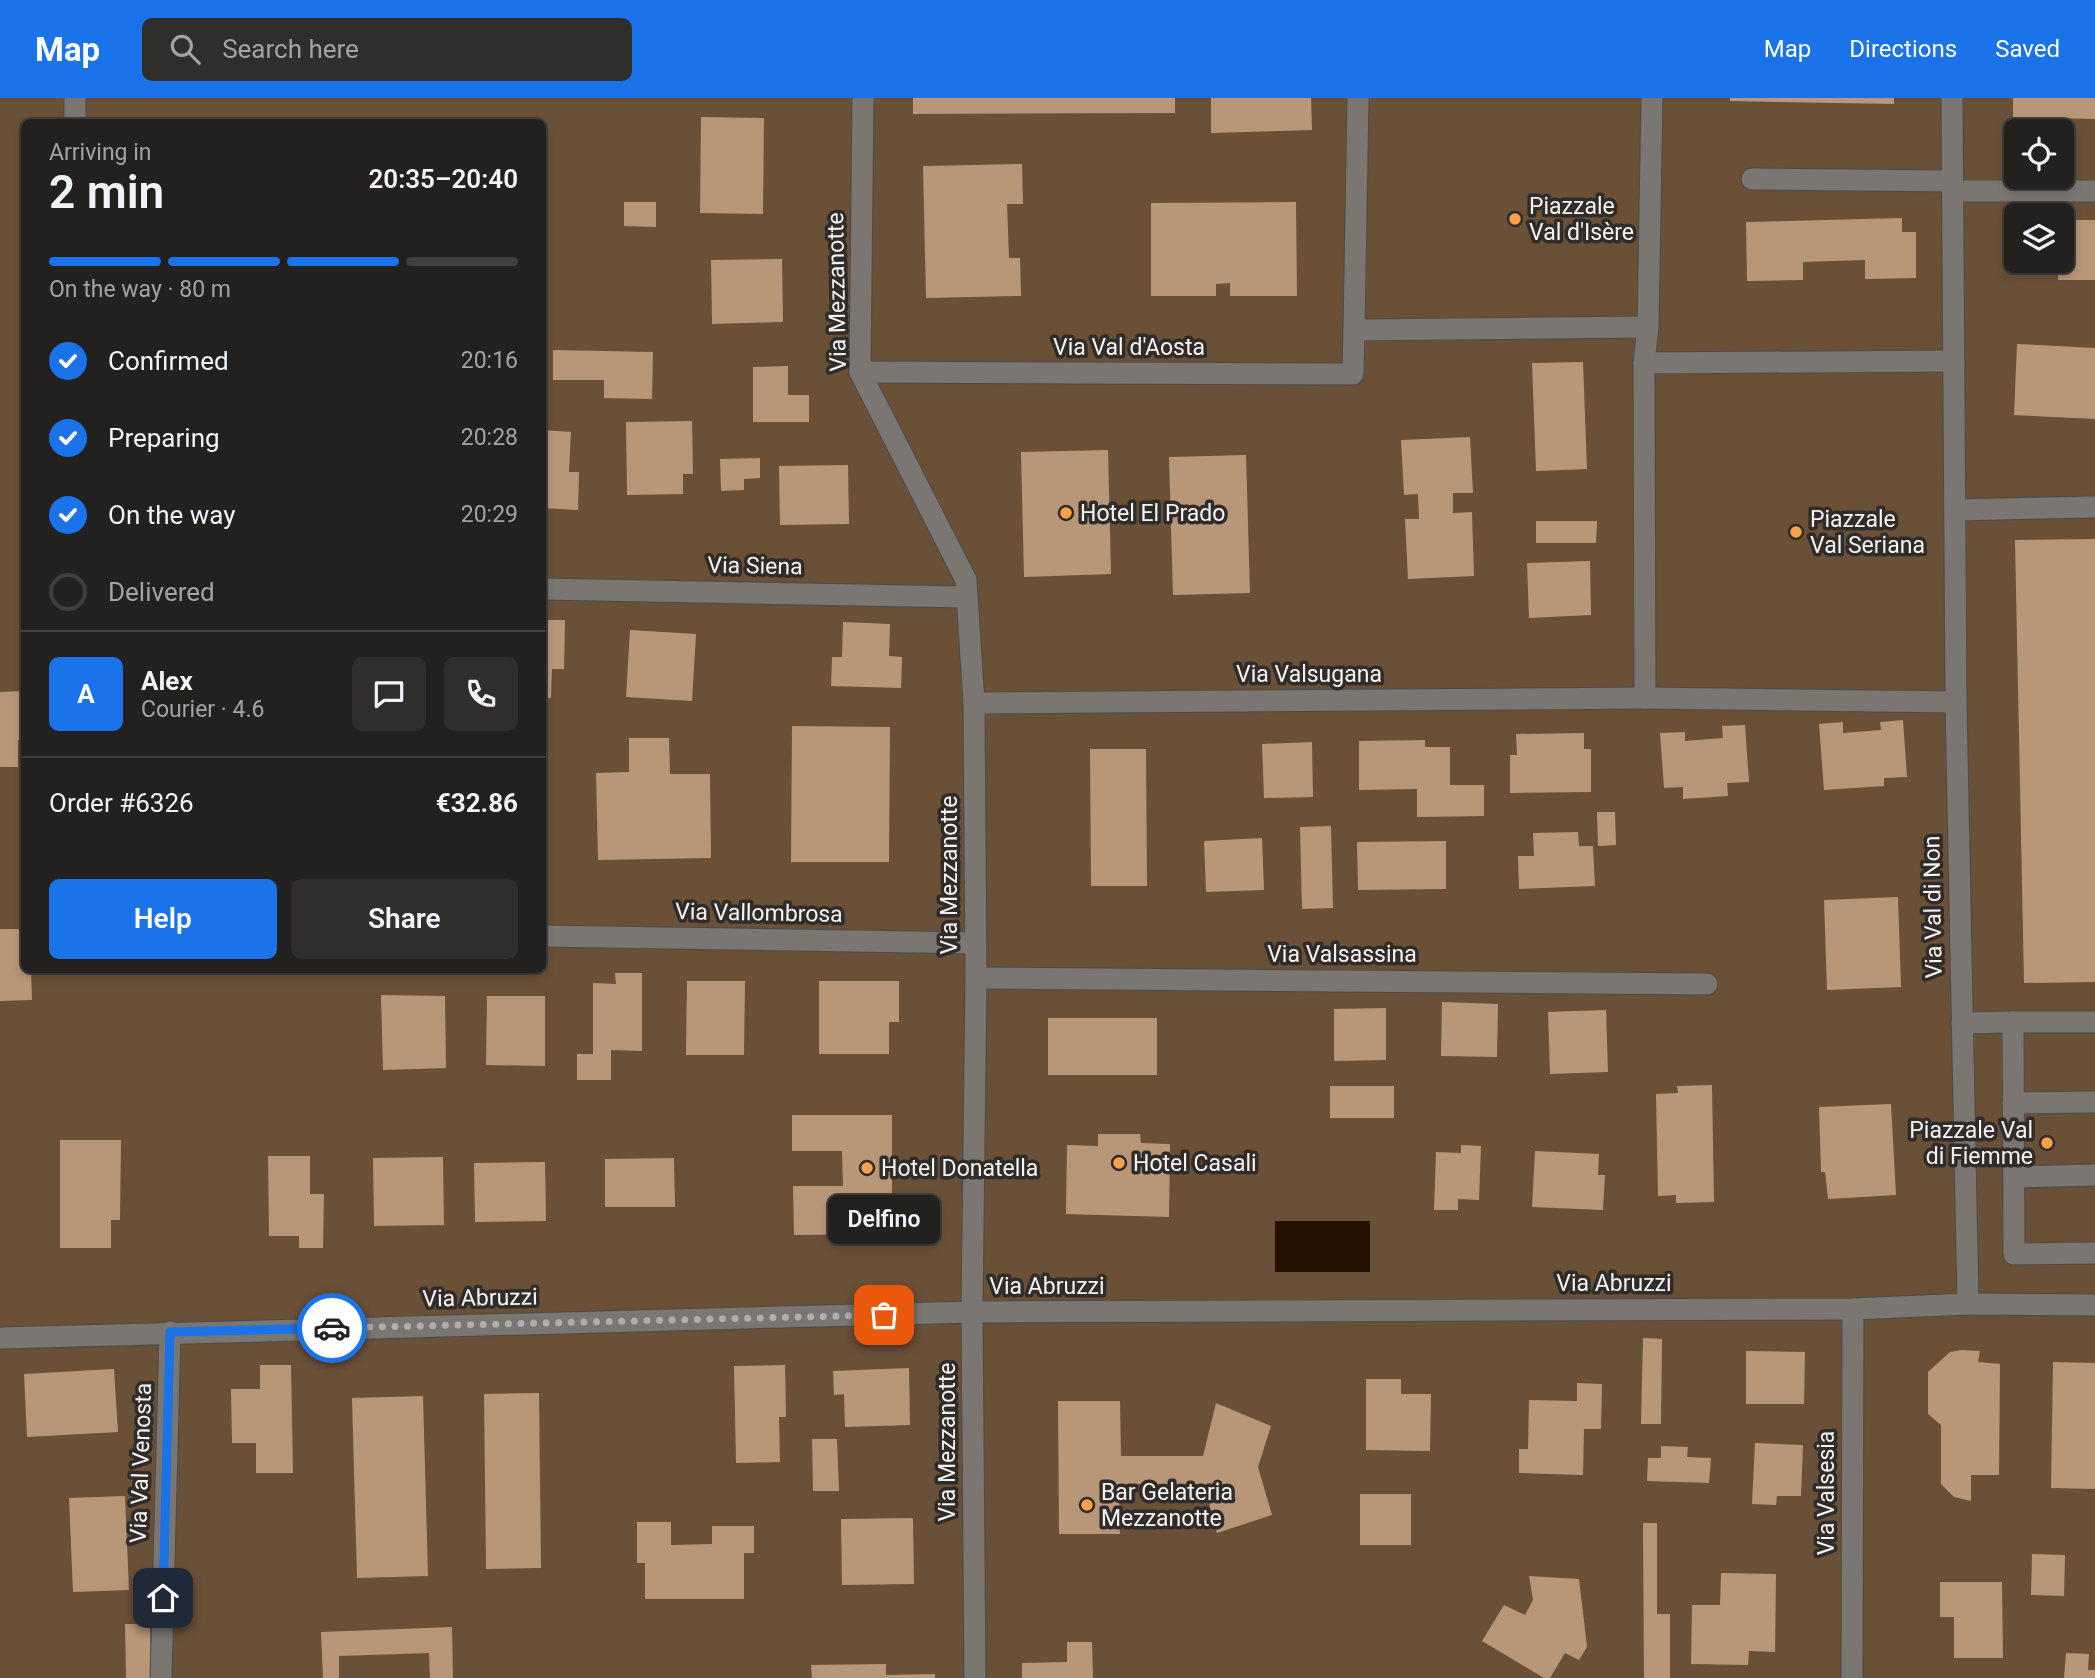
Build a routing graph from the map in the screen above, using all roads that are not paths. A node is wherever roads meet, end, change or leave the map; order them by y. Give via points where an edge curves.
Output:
1 (75, 98) edge
2 (863, 98) edge
3 (1358, 98) edge
4 (1652, 98) edge
5 (1952, 98) edge
6 (75, 119) edge
7 (1752, 179) dead end
8 (1952, 186) junction
9 (2095, 191) edge
10 (1648, 327) junction
11 (1354, 330) junction
12 (1954, 361) junction
13 (1644, 362) junction
14 (860, 372) junction
15 (2095, 507) edge
16 (1955, 510) junction
17 (546, 589) edge
18 (966, 597) junction
19 (1645, 698) junction
20 (1956, 702) junction
21 (974, 703) junction
22 (546, 936) edge
23 (975, 943) junction
24 (976, 978) junction
25 (1707, 984) dead end
26 (2013, 1022) junction
27 (2095, 1022) edge
28 (1962, 1023) junction
29 (2095, 1102) edge
30 (2013, 1103) junction
31 (2095, 1175) edge
32 (2014, 1177) junction
33 (2095, 1254) edge
34 (1968, 1304) junction
35 (2095, 1305) edge
36 (1853, 1309) junction
37 (972, 1312) junction
38 (170, 1332) junction
39 (0, 1338) edge
40 (161, 1678) edge
41 (975, 1678) edge
42 (1852, 1678) edge

1 - 6 street
2 - 14 street, Via Mezzanotte
3 - 11 street
4 - 10 street
5 - 8 street, Via Val di Non
7 - 8 street
8 - 9 street
8 - 12 street, Via Val di Non
10 - 11 street
10 - 13 street
11 - 14 street, Via Val d'Aosta via 1353,374
12 - 13 street
12 - 16 street, Via Val di Non
13 - 19 street
14 - 18 street, Via Mezzanotte via 966,580
15 - 16 street
16 - 20 street, Via Val di Non
17 - 18 street, Via Siena
18 - 21 street, Via Mezzanotte
19 - 20 street, Via Valsugana
19 - 21 street, Via Valsugana
20 - 28 street, Via Val di Non
21 - 23 street, Via Mezzanotte
22 - 23 street, Via Vallombrosa
23 - 24 street, Via Mezzanotte
24 - 25 street, Via Valsassina
24 - 37 street, Via Mezzanotte
26 - 27 street
26 - 28 street
26 - 30 street
28 - 34 street, Via Val di Non
29 - 30 street
30 - 32 street
31 - 32 street
32 - 33 street via 2014,1254
34 - 35 street, Via Abruzzi
34 - 36 street, Via Abruzzi
36 - 37 street, Via Abruzzi
36 - 42 street, Via Valsesia
37 - 38 street, Via Abruzzi
37 - 41 street, Via Mezzanotte
38 - 39 street, Via Abruzzi
38 - 40 street, Via Val Venosta

